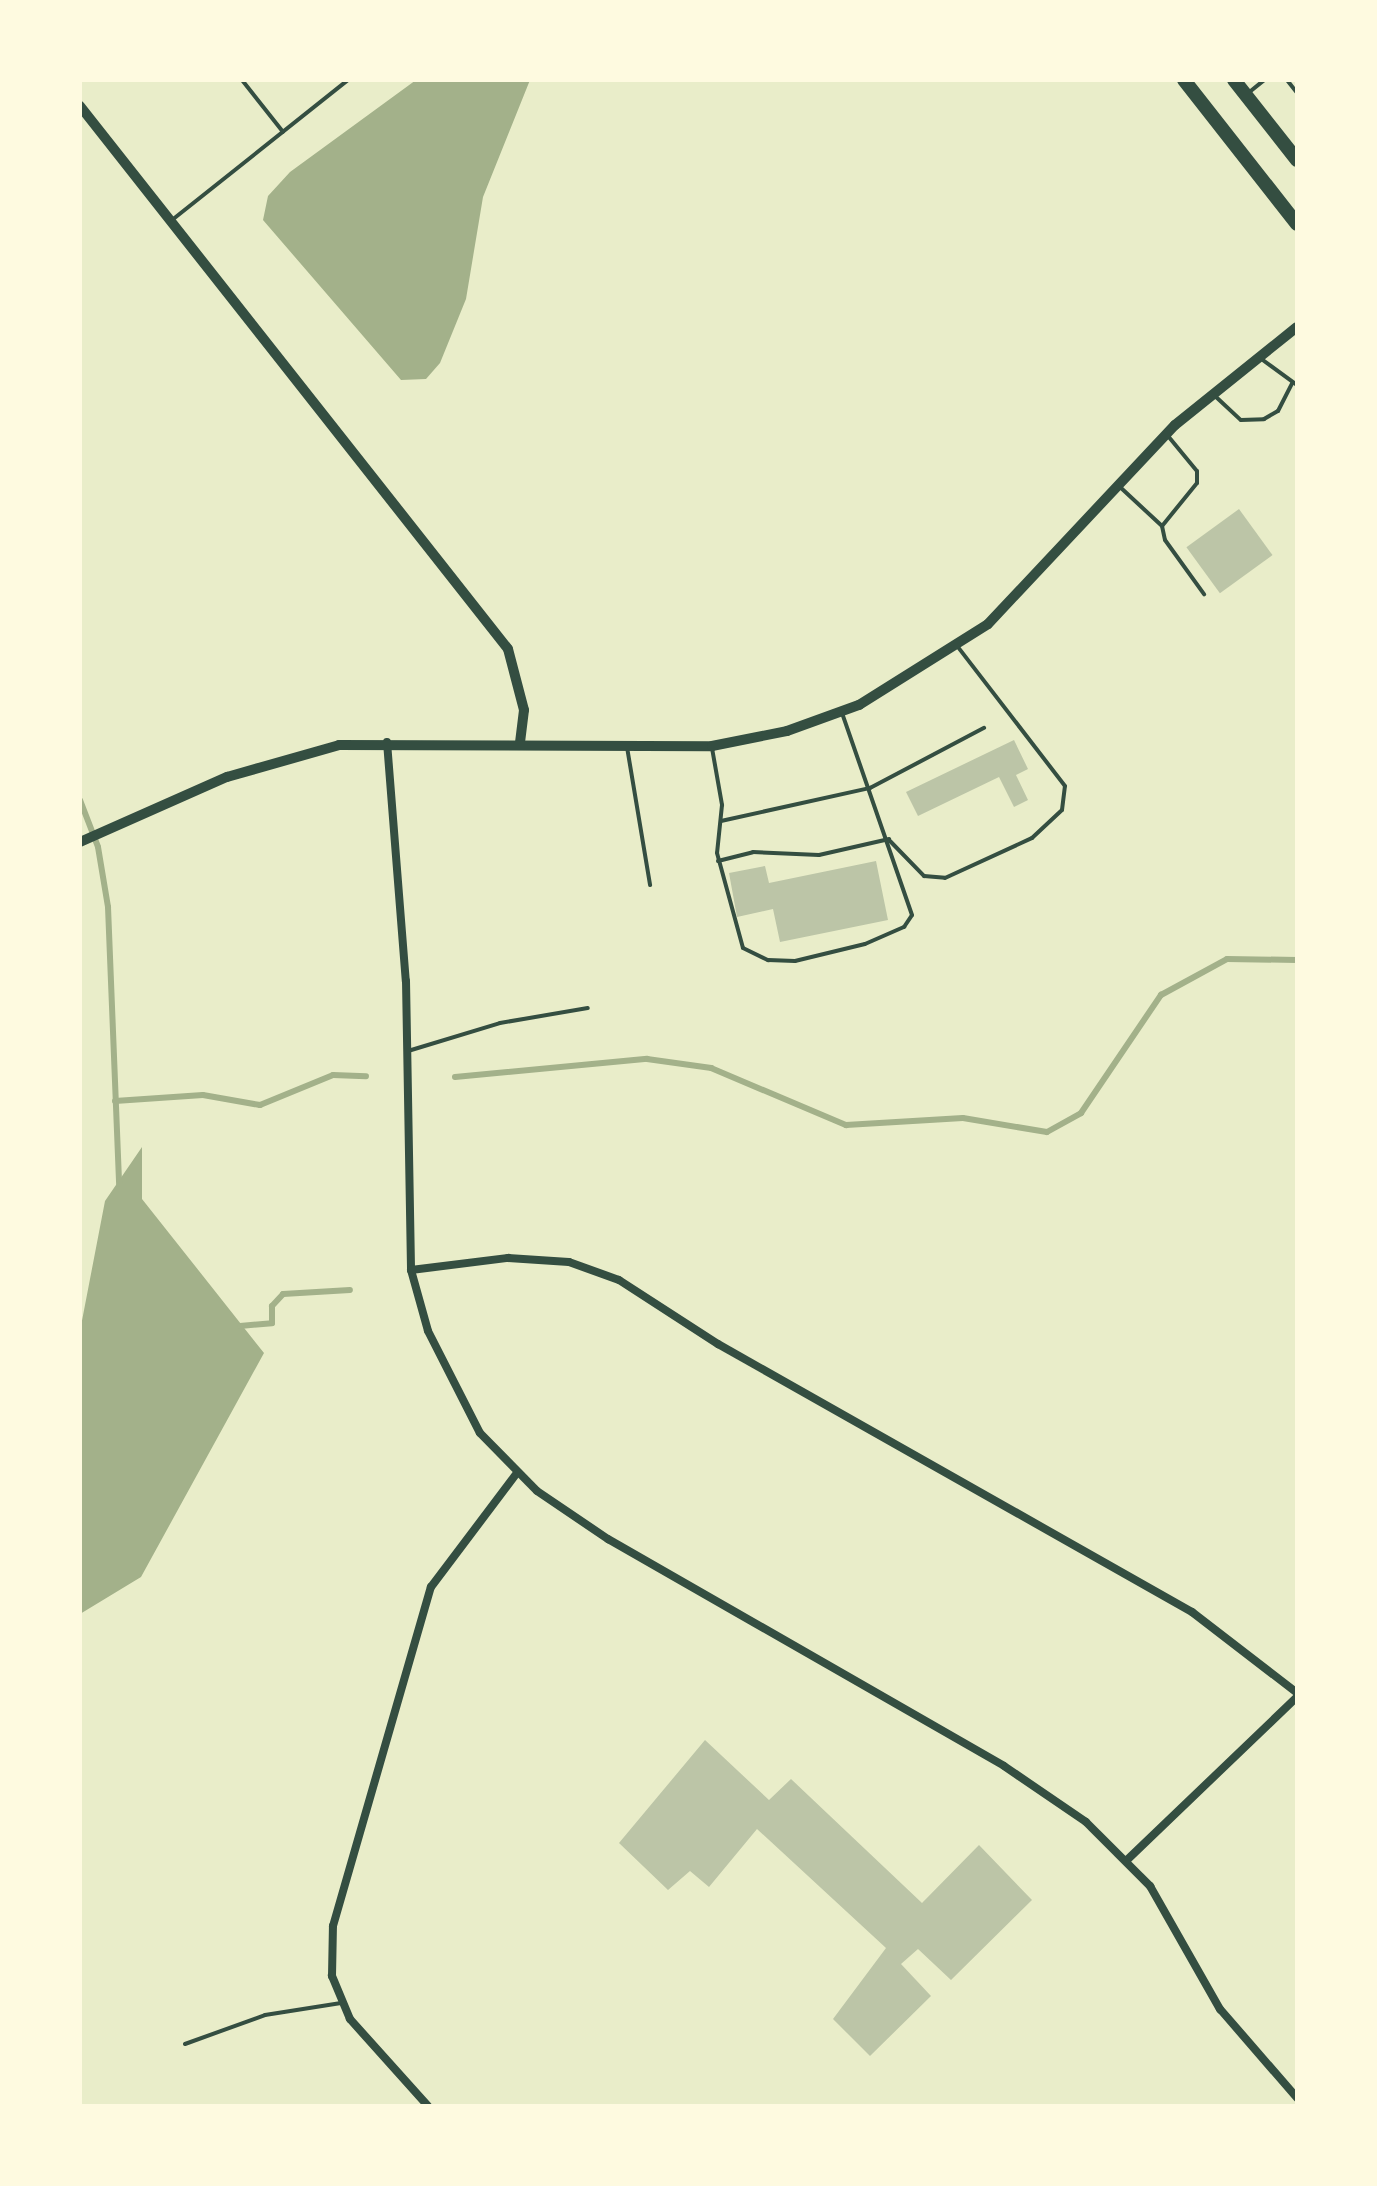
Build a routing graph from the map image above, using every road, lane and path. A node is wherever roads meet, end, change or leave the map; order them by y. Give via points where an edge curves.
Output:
1 (242, 80) edge
2 (348, 80) edge
3 (1184, 80) edge
4 (1234, 80) edge
5 (1264, 80) edge
6 (1287, 80) edge
7 (1297, 93) edge
8 (1245, 95) junction
9 (80, 106) edge
10 (283, 132) junction
11 (1297, 160) edge
12 (172, 220) junction
13 (1297, 224) edge
14 (1297, 327) edge
15 (1259, 357) junction
16 (1295, 384) edge
17 (1212, 394) junction
18 (1167, 434) junction
19 (1119, 486) junction
20 (1162, 526) junction
21 (1204, 594) dead end
22 (958, 647) junction
23 (842, 711) junction
24 (984, 728) dead end
25 (387, 742) junction
26 (520, 743) junction
27 (712, 746) junction
28 (627, 747) junction
29 (870, 788) junction
30 (720, 822) junction
31 (889, 839) junction
32 (81, 842) edge
33 (718, 861) junction
34 (650, 885) dead end
35 (588, 1008) dead end
36 (408, 1051) junction
37 (411, 1270) junction
38 (516, 1474) junction
39 (1297, 1695) edge
40 (1127, 1860) junction
41 (341, 2003) junction
42 (185, 2044) dead end
43 (1297, 2098) edge
44 (428, 2106) edge

1 - 10 lane
2 - 10 lane
3 - 13 highway
4 - 8 highway
5 - 8 lane
6 - 7 lane
8 - 11 highway
9 - 12 street
10 - 12 lane
12 - 26 street via 508,649 524,710
14 - 15 street
15 - 16 lane
15 - 17 street
16 - 17 lane via 1278,411 1251,421
17 - 18 street
18 - 19 street
18 - 20 lane via 1197,471 1197,483
19 - 20 lane
19 - 22 street via 1017,599
20 - 21 lane via 1169,550
22 - 23 street
22 - 31 lane via 1065,786 1054,818 1032,838 945,878 924,876
23 - 27 street
23 - 29 lane
24 - 29 lane
25 - 26 street
25 - 32 street via 302,752
25 - 36 street
26 - 28 street
27 - 28 street
27 - 30 lane
28 - 34 lane
29 - 30 lane
29 - 31 lane
30 - 33 lane
31 - 33 lane via 819,855 753,852
31 - 33 lane via 912,915 904,927 795,961 768,960 743,948
35 - 36 lane via 500,1023
36 - 37 street
37 - 38 street via 452,1385 480,1433
37 - 39 street via 508,1258 569,1262 619,1280 718,1344 1192,1612
38 - 40 street via 608,1539 1033,1784
38 - 41 street via 452,1552 424,1603 336,1900 330,1952
39 - 40 street
40 - 43 street via 1150,1886 1220,2009
41 - 42 lane via 265,2015
41 - 44 street via 365,2040

